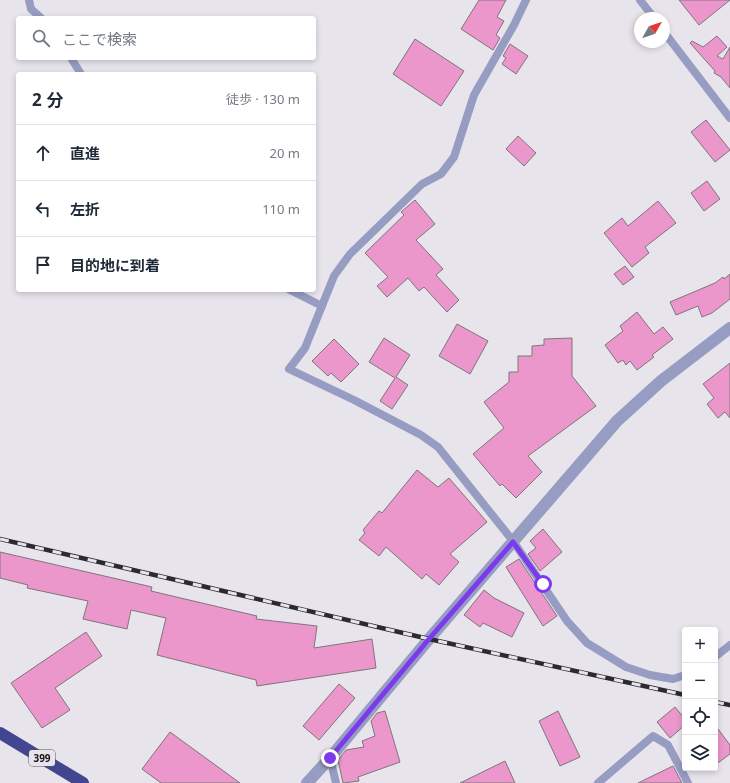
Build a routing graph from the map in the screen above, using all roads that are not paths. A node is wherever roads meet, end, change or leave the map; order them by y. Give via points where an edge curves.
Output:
1 (29, 0) edge
2 (526, 0) edge
3 (640, 0) edge
4 (649, 12) edge
5 (39, 16) edge
6 (670, 40) edge
7 (72, 60) edge
8 (80, 72) edge
9 (730, 118) edge
10 (294, 292) edge
11 (322, 306) junction
12 (730, 328) edge
13 (513, 542) junction
14 (730, 645) edge
15 (718, 655) edge
16 (682, 676) edge
17 (0, 733) edge
18 (330, 758) junction
19 (83, 783) edge
20 (307, 783) edge
21 (336, 783) edge
22 (598, 783) edge
23 (688, 783) edge

1 - 5 lane via 31,9
2 - 11 lane via 474,95 454,157 441,174 422,184 350,254 334,276
3 - 4 lane
6 - 9 lane
7 - 8 lane
10 - 11 lane
11 - 13 lane via 305,348 289,369 421,435 438,447
12 - 13 street via 662,381 617,421
13 - 16 lane via 567,621 587,643 626,667 673,679
13 - 18 street
14 - 15 lane
17 - 19 highway, 399
18 - 20 street
18 - 21 lane
22 - 23 lane via 653,736 668,745

